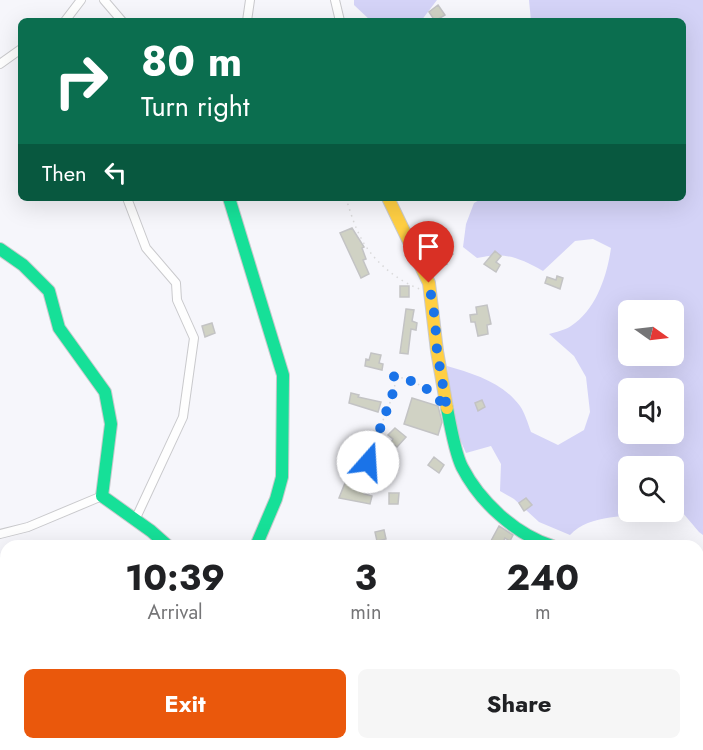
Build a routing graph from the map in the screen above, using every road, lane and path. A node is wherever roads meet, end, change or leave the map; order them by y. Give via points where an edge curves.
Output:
1 (81, 0) edge
2 (104, 0) edge
3 (250, 0) edge
4 (335, 0) edge
5 (67, 18) edge
6 (119, 18) edge
7 (247, 18) edge
8 (339, 18) edge
9 (18, 51) edge
10 (0, 64) edge
11 (128, 201) edge
12 (230, 201) edge
13 (346, 201) edge
14 (389, 201) edge
15 (0, 249) edge
16 (430, 288) junction
17 (436, 396) dead end
18 (364, 477) dead end
19 (102, 496) junction
20 (135, 520) junction
21 (0, 534) edge
22 (160, 540) edge
23 (259, 540) edge
24 (537, 540) edge

1 - 5 street
2 - 6 street
3 - 7 street
4 - 8 street
9 - 10 street
11 - 20 street via 146,248 176,283 177,300 194,338 183,417
12 - 23 street via 282,375 282,477
13 - 16 path via 361,238 381,263 418,289
14 - 16 street
15 - 19 street via 49,291 59,328 105,392 111,424
16 - 24 street via 445,398 461,466 502,518
17 - 18 path via 411,380 394,376 394,390
19 - 20 street
19 - 21 street via 28,527
20 - 22 street

